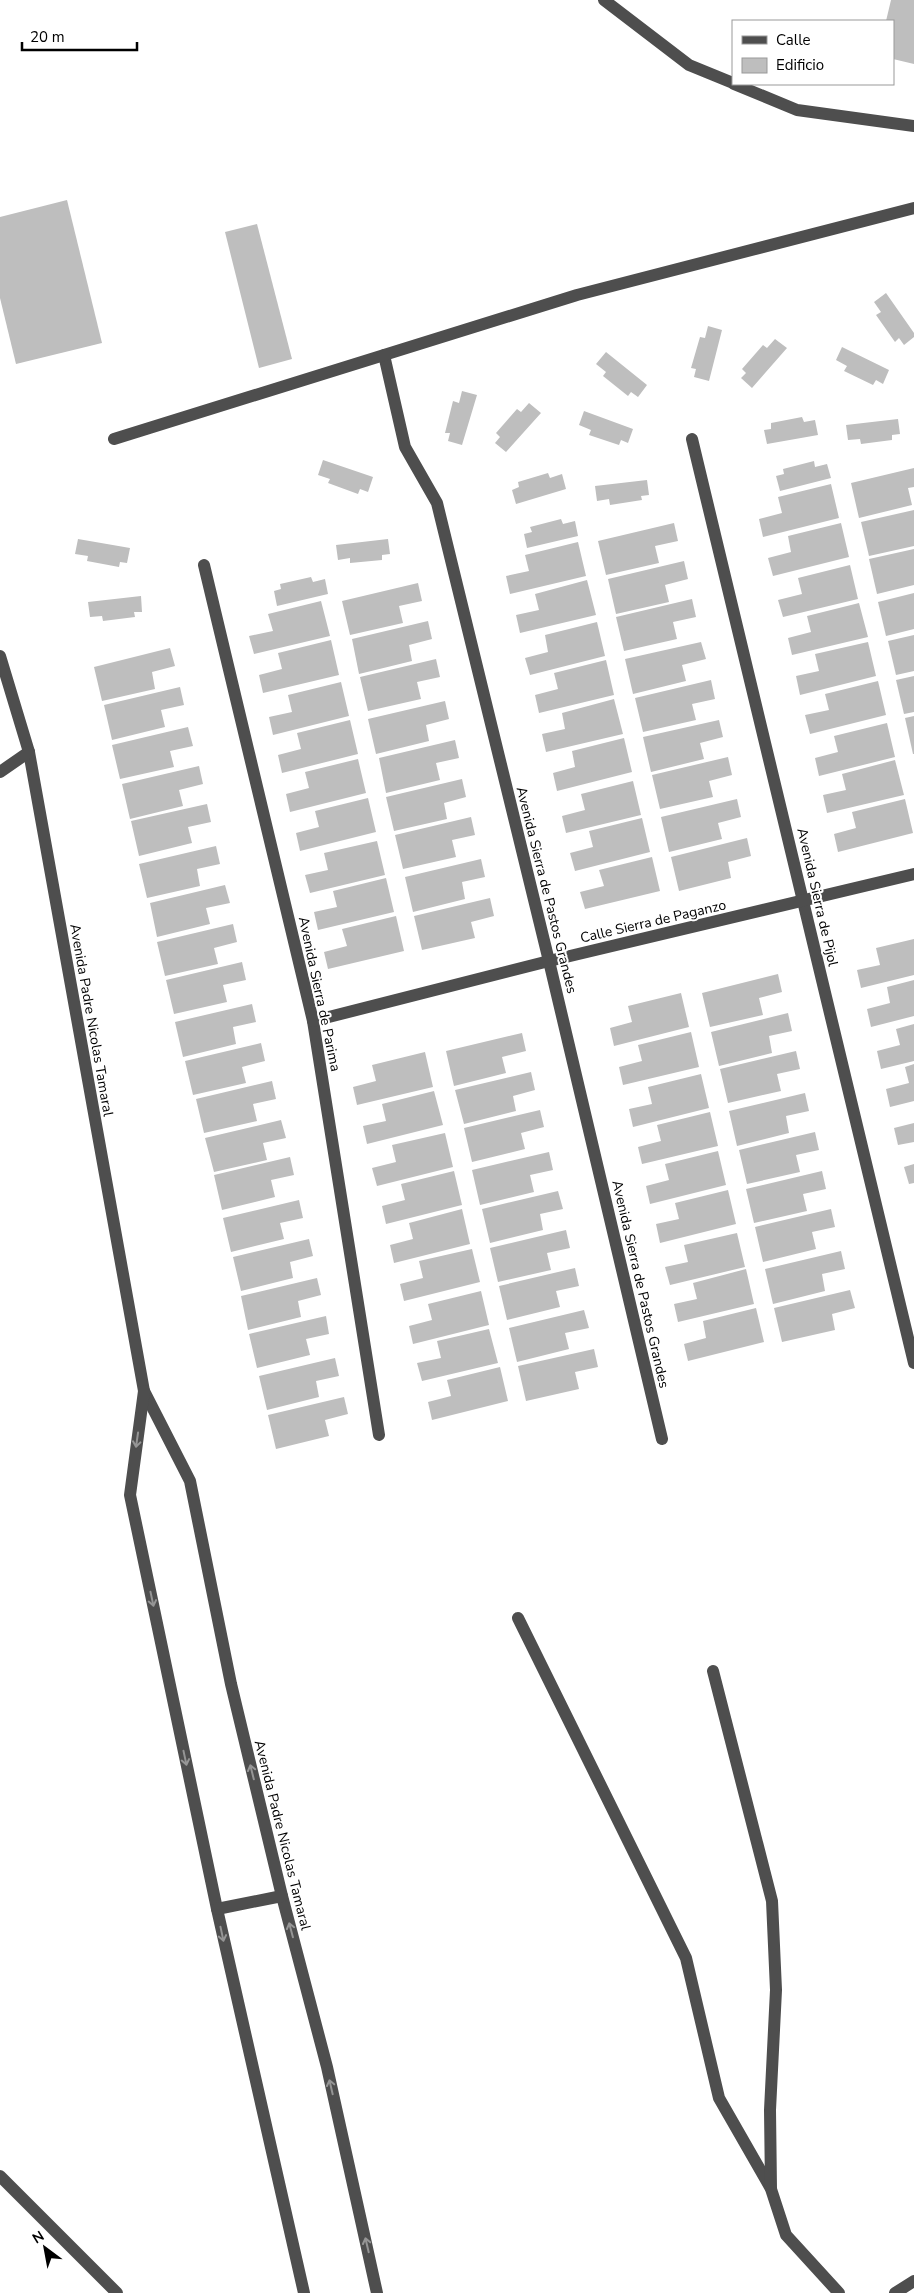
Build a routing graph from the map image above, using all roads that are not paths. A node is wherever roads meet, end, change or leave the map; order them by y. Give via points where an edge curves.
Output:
1 (604, 0) edge
2 (732, 83) edge
3 (738, 85) edge
4 (914, 126) edge
5 (914, 208) edge
6 (384, 355) junction
7 (114, 439) dead end
8 (692, 439) dead end
9 (204, 566) dead end
10 (0, 656) edge
11 (28, 752) junction
12 (0, 772) edge
13 (914, 874) edge
14 (803, 900) junction
15 (549, 961) junction
16 (313, 1021) junction
17 (914, 1363) edge
18 (144, 1391) junction
19 (379, 1435) dead end
20 (662, 1439) dead end
21 (518, 1618) dead end
22 (714, 1671) dead end
23 (282, 1896) junction
24 (217, 1910) junction
25 (0, 2176) edge
26 (771, 2189) junction
27 (914, 2281) edge
28 (117, 2293) edge
29 (304, 2293) edge
30 (377, 2293) edge
31 (839, 2293) edge
32 (895, 2293) edge

1 - 2 street via 689,65
3 - 4 street via 797,110
5 - 6 street via 577,295
6 - 7 street
6 - 15 street, Avenida Sierra de Pastos Grandes via 405,447 437,503
8 - 14 street, Avenida Sierra de Pijol
9 - 16 street, Avenida Sierra de Parima
10 - 11 street, Avenida Padre Nicolas Tamaral
11 - 12 street
11 - 18 street, Avenida Padre Nicolas Tamaral
13 - 14 street, Calle Sierra de Paganzo
14 - 15 street, Calle Sierra de Paganzo
14 - 17 street, Avenida Sierra de Pijol
15 - 16 street, Calle Sierra de Paganzo
15 - 20 street, Avenida Sierra de Pastos Grandes
16 - 19 street, Avenida Sierra de Parima
23 -> 18 street, Avenida Padre Nicolas Tamaral via 231,1684 190,1481
18 -> 24 street, Avenida Padre Nicolas Tamaral via 130,1495
21 - 26 street via 686,1958 719,2098
22 - 26 street via 772,1901 776,1990 770,2110
23 - 24 street
30 -> 23 street, Avenida Padre Nicolas Tamaral via 327,2067
24 -> 29 street, Avenida Padre Nicolas Tamaral
25 - 28 street
26 - 31 street via 786,2235
27 - 32 street

